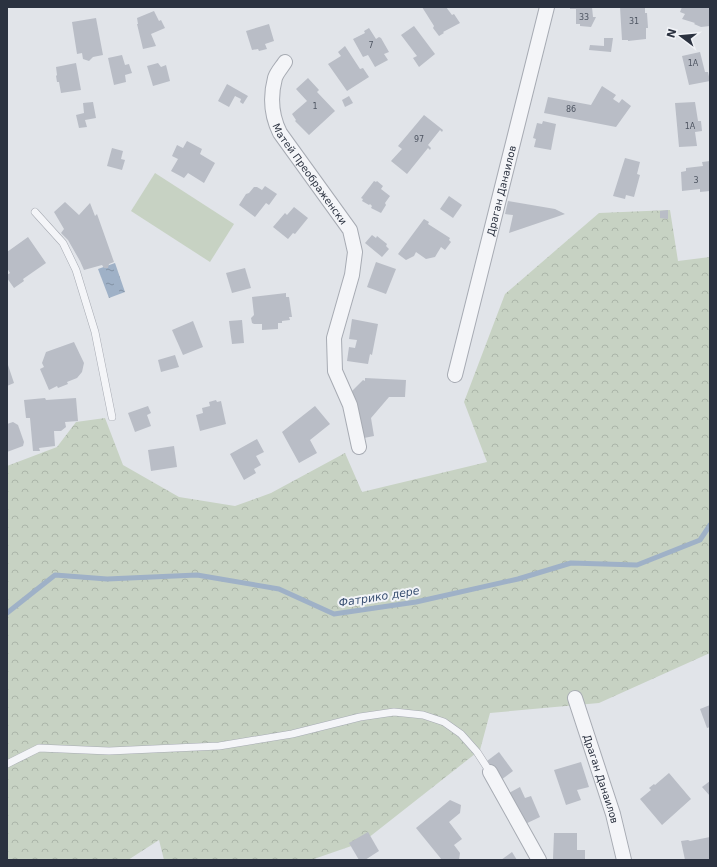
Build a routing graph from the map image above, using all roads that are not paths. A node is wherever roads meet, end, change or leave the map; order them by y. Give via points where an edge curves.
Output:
1 (547, 7) edge
2 (285, 62) dead end
3 (35, 212) dead end
4 (455, 375) dead end
5 (112, 417) dead end
6 (359, 447) dead end
7 (575, 698) dead end
8 (7, 764) edge
9 (490, 772) joint
10 (539, 860) edge
11 (624, 860) edge

1 - 4 street, Драган Данаилов
2 - 6 street, Матей Преображенски via 276,77 272,100 274,120 280,133 350,230 355,252 352,274 334,338 335,371 350,405
3 - 5 lane via 63,243 76,270 95,332
7 - 11 street, Драган Данаилов via 614,814
8 - 9 lane via 39,748 109,751 219,746 292,734 360,717 394,712 423,715 444,722 461,734
9 - 10 street

